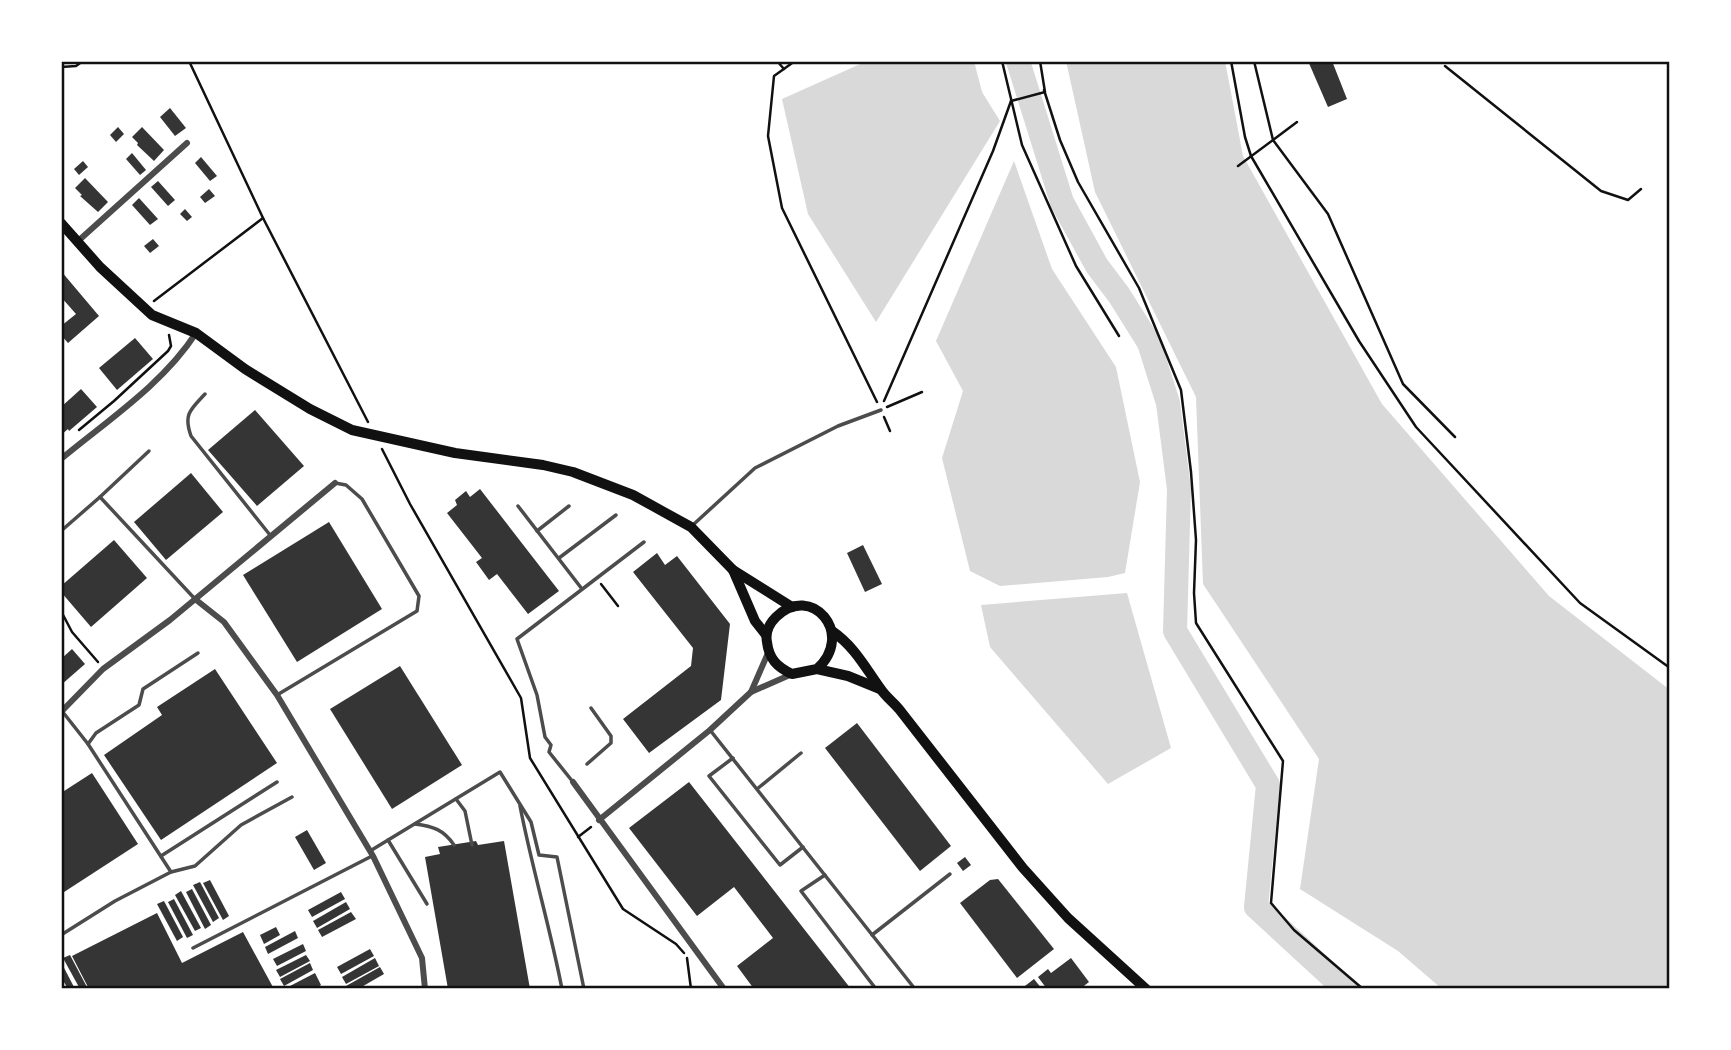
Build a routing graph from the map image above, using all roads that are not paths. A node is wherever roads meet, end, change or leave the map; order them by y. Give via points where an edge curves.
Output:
1 (187, 143) dead end
2 (61, 223) edge
3 (77, 242) junction
4 (196, 333) junction
5 (205, 394) dead end
6 (881, 410) road end
7 (149, 451) dead end
8 (61, 459) edge
9 (335, 483) joint
10 (100, 497) junction
11 (517, 506) dead end
12 (569, 506) dead end
13 (616, 515) dead end
14 (691, 527) junction
15 (61, 531) edge
16 (537, 531) junction
17 (270, 535) junction
18 (644, 542) dead end
19 (559, 558) junction
20 (733, 570) junction
21 (582, 589) junction
22 (195, 599) junction
23 (792, 607) junction
24 (832, 631) junction
25 (766, 635) junction
26 (198, 653) dead end
27 (768, 653) junction
28 (817, 669) junction
29 (792, 674) junction
30 (880, 689) junction
31 (751, 692) junction
32 (277, 695) junction
33 (591, 708) dead end
34 (62, 711) edge
35 (710, 730) junction
36 (88, 744) junction
37 (801, 753) dead end
38 (733, 758) junction
39 (587, 764) dead end
40 (278, 782) dead end
41 (573, 782) joint
42 (757, 789) junction
43 (292, 797) dead end
44 (456, 799) junction
45 (520, 804) junction
46 (599, 820) junction
47 (415, 824) junction
48 (388, 840) junction
49 (454, 845) dead end
50 (472, 845) dead end
51 (803, 847) junction
52 (371, 853) junction
53 (160, 856) junction
54 (171, 872) junction
55 (950, 874) dead end
56 (825, 875) junction
57 (427, 904) dead end
58 (61, 935) edge
59 (872, 935) junction
60 (193, 948) dead end
61 (425, 989) edge
62 (562, 989) edge
63 (584, 989) edge
64 (595, 989) edge
65 (604, 989) edge
66 (724, 989) edge
67 (876, 989) edge
68 (915, 989) edge
69 (1146, 989) edge

1 - 3 street
2 - 3 main road
3 - 4 main road via 152,315
4 - 8 street via 159,378
4 - 14 main road via 244,369 352,430 573,472 633,495
5 - 17 lane via 187,418 191,436
6 - 14 lane via 755,468
7 - 10 lane
9 - 17 street
9 - 32 lane via 346,485 362,499 419,596 419,605 417,611
10 - 15 lane
10 - 22 lane
11 - 16 lane
12 - 16 lane
13 - 19 lane
14 - 20 main road
16 - 19 lane
17 - 22 street
18 - 21 lane
19 - 21 lane
20 - 23 main road
20 - 25 main road
21 - 41 lane via 517,639 537,695 549,751
22 - 32 street via 224,622
22 - 34 street via 103,669
23 - 24 main road via 821,612
23 - 25 main road via 780,613
24 - 28 main road via 831,653
24 - 30 main road via 846,640
25 - 27 main road
26 - 36 lane via 142,688 139,705 96,733
27 - 29 main road
27 - 31 street
28 - 29 main road
28 - 30 main road
29 - 31 street
30 - 69 main road via 1023,868 1068,918
31 - 35 street
32 - 52 street
33 - 39 lane via 611,743
34 - 36 lane
35 - 38 lane
35 - 46 street
36 - 53 lane
37 - 42 lane
38 - 42 lane
38 - 51 lane via 709,776 780,864
40 - 53 lane
41 - 46 street
42 - 51 lane
43 - 54 lane via 241,825 195,866
44 - 45 lane via 500,772
44 - 47 lane
44 - 50 lane via 465,811
45 - 62 lane
45 - 63 lane via 531,822 539,855 557,857
46 - 66 street
47 - 48 lane
47 - 49 lane via 446,833
48 - 52 lane
48 - 57 lane
51 - 56 lane
52 - 60 lane
52 - 61 street via 422,958
53 - 54 lane
54 - 58 lane
55 - 59 lane
56 - 59 lane
56 - 67 lane via 801,891
59 - 68 lane
64 - 65 lane

